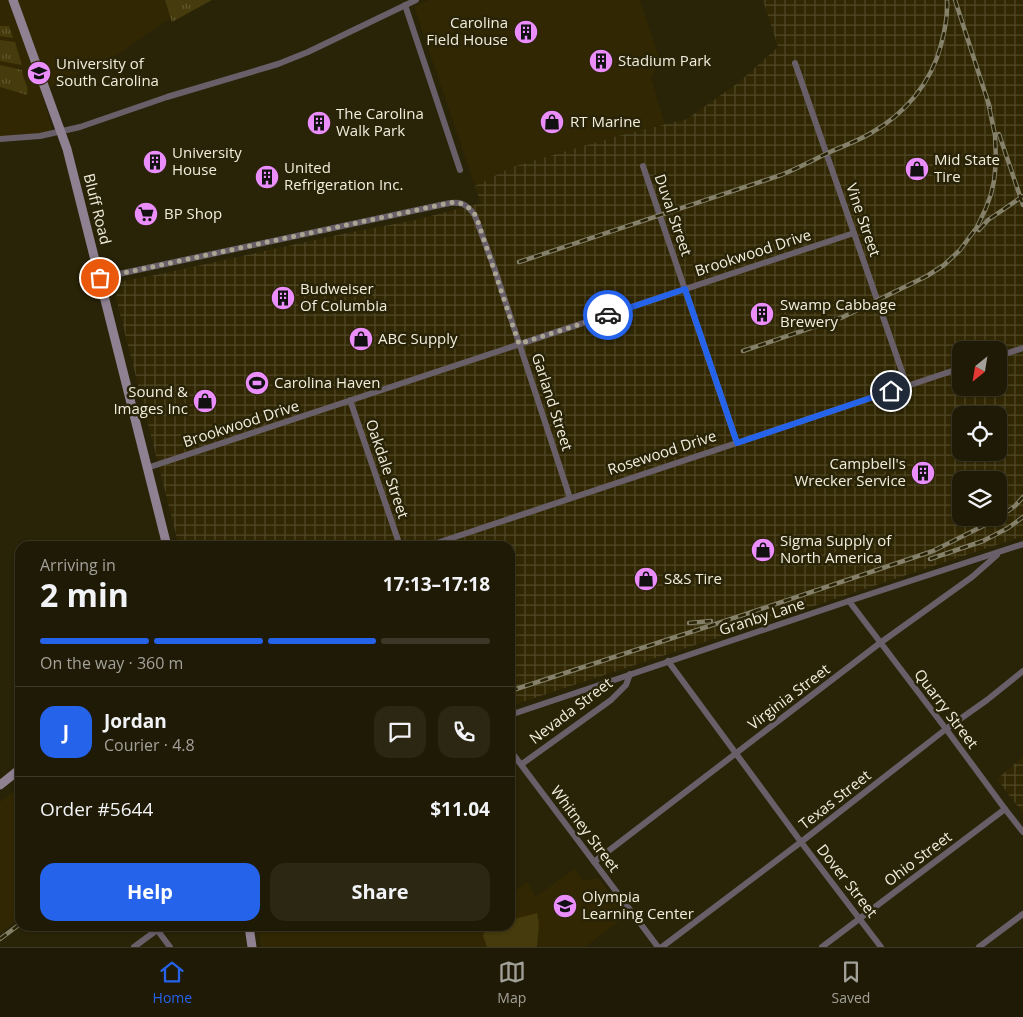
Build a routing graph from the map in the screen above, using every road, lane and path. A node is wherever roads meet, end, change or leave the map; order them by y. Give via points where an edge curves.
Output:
1 (13, 0) edge
2 (416, 0) edge
3 (405, 5) junction
4 (795, 63) dead end
5 (61, 131) junction
6 (0, 140) edge
7 (643, 166) dead end
8 (460, 170) dead end
9 (854, 233) junction
10 (100, 278) junction
11 (685, 289) junction
12 (519, 344) junction
13 (1023, 348) edge
14 (1008, 353) edge
15 (952, 371) edge
16 (907, 386) junction
17 (350, 400) junction
18 (737, 443) junction
19 (147, 468) junction
20 (570, 498) junction
21 (166, 541) edge
22 (398, 541) edge
23 (443, 541) edge
24 (1023, 544) edge
25 (999, 553) junction
26 (849, 601) junction
27 (880, 643) junction
28 (668, 661) junction
29 (1023, 671) edge
30 (630, 674) junction
31 (515, 713) edge
32 (946, 729) junction
33 (735, 753) junction
34 (515, 756) edge
35 (522, 764) junction
36 (15, 773) edge
37 (0, 785) edge
38 (1005, 809) junction
39 (1023, 832) edge
40 (801, 842) junction
41 (594, 862) junction
42 (1023, 914) edge
43 (860, 918) junction
44 (153, 931) edge
45 (158, 931) edge
46 (250, 931) edge
47 (134, 947) edge
48 (170, 947) edge
49 (252, 947) edge
50 (658, 947) edge
51 (662, 947) edge
52 (822, 947) edge
53 (881, 947) edge
54 (979, 947) edge

1 - 5 main road, Bluff Road
2 - 3 street
3 - 5 street via 278,64
3 - 8 street
4 - 9 street, Vine Street
5 - 6 street
5 - 10 main road, Bluff Road
7 - 11 street, Duval Street
9 - 11 street, Brookwood Drive
9 - 16 street, Vine Street
10 - 12 street, Garland Street via 454,202 464,204 476,216
10 - 19 main road, Bluff Road
11 - 12 street, Brookwood Drive
11 - 18 street, Duval Street
12 - 17 street, Brookwood Drive
12 - 20 street, Garland Street
13 - 14 street
15 - 16 street, Rosewood Drive
16 - 18 street, Rosewood Drive
17 - 19 street, Brookwood Drive
17 - 22 street, Oakdale Street
18 - 20 street, Rosewood Drive
19 - 21 main road, Bluff Road
20 - 23 street, Rosewood Drive
24 - 25 street, Granby Lane
25 - 26 street, Granby Lane
25 - 27 street, Virginia Street
26 - 27 street, Quarry Street
26 - 28 street, Granby Lane
27 - 32 street, Quarry Street
27 - 33 street, Virginia Street
28 - 30 street, Granby Lane
28 - 33 street, Dover Street
29 - 32 street, Texas Street
30 - 31 street, Granby Lane
30 - 35 street, Nevada Street via 626,685 611,700
32 - 38 street, Quarry Street
32 - 40 street, Texas Street
33 - 40 street, Dover Street
33 - 41 street, Virginia Street
34 - 35 street, Whitney Street
35 - 41 street, Whitney Street
36 - 37 main road
38 - 39 street, Quarry Street
38 - 43 street, Ohio Street
40 - 43 street, Dover Street
40 - 51 street, Texas Street
41 - 50 street, Whitney Street
42 - 54 street
43 - 52 street, Ohio Street
43 - 53 street, Dover Street
44 - 47 street
45 - 48 street
46 - 49 main road

